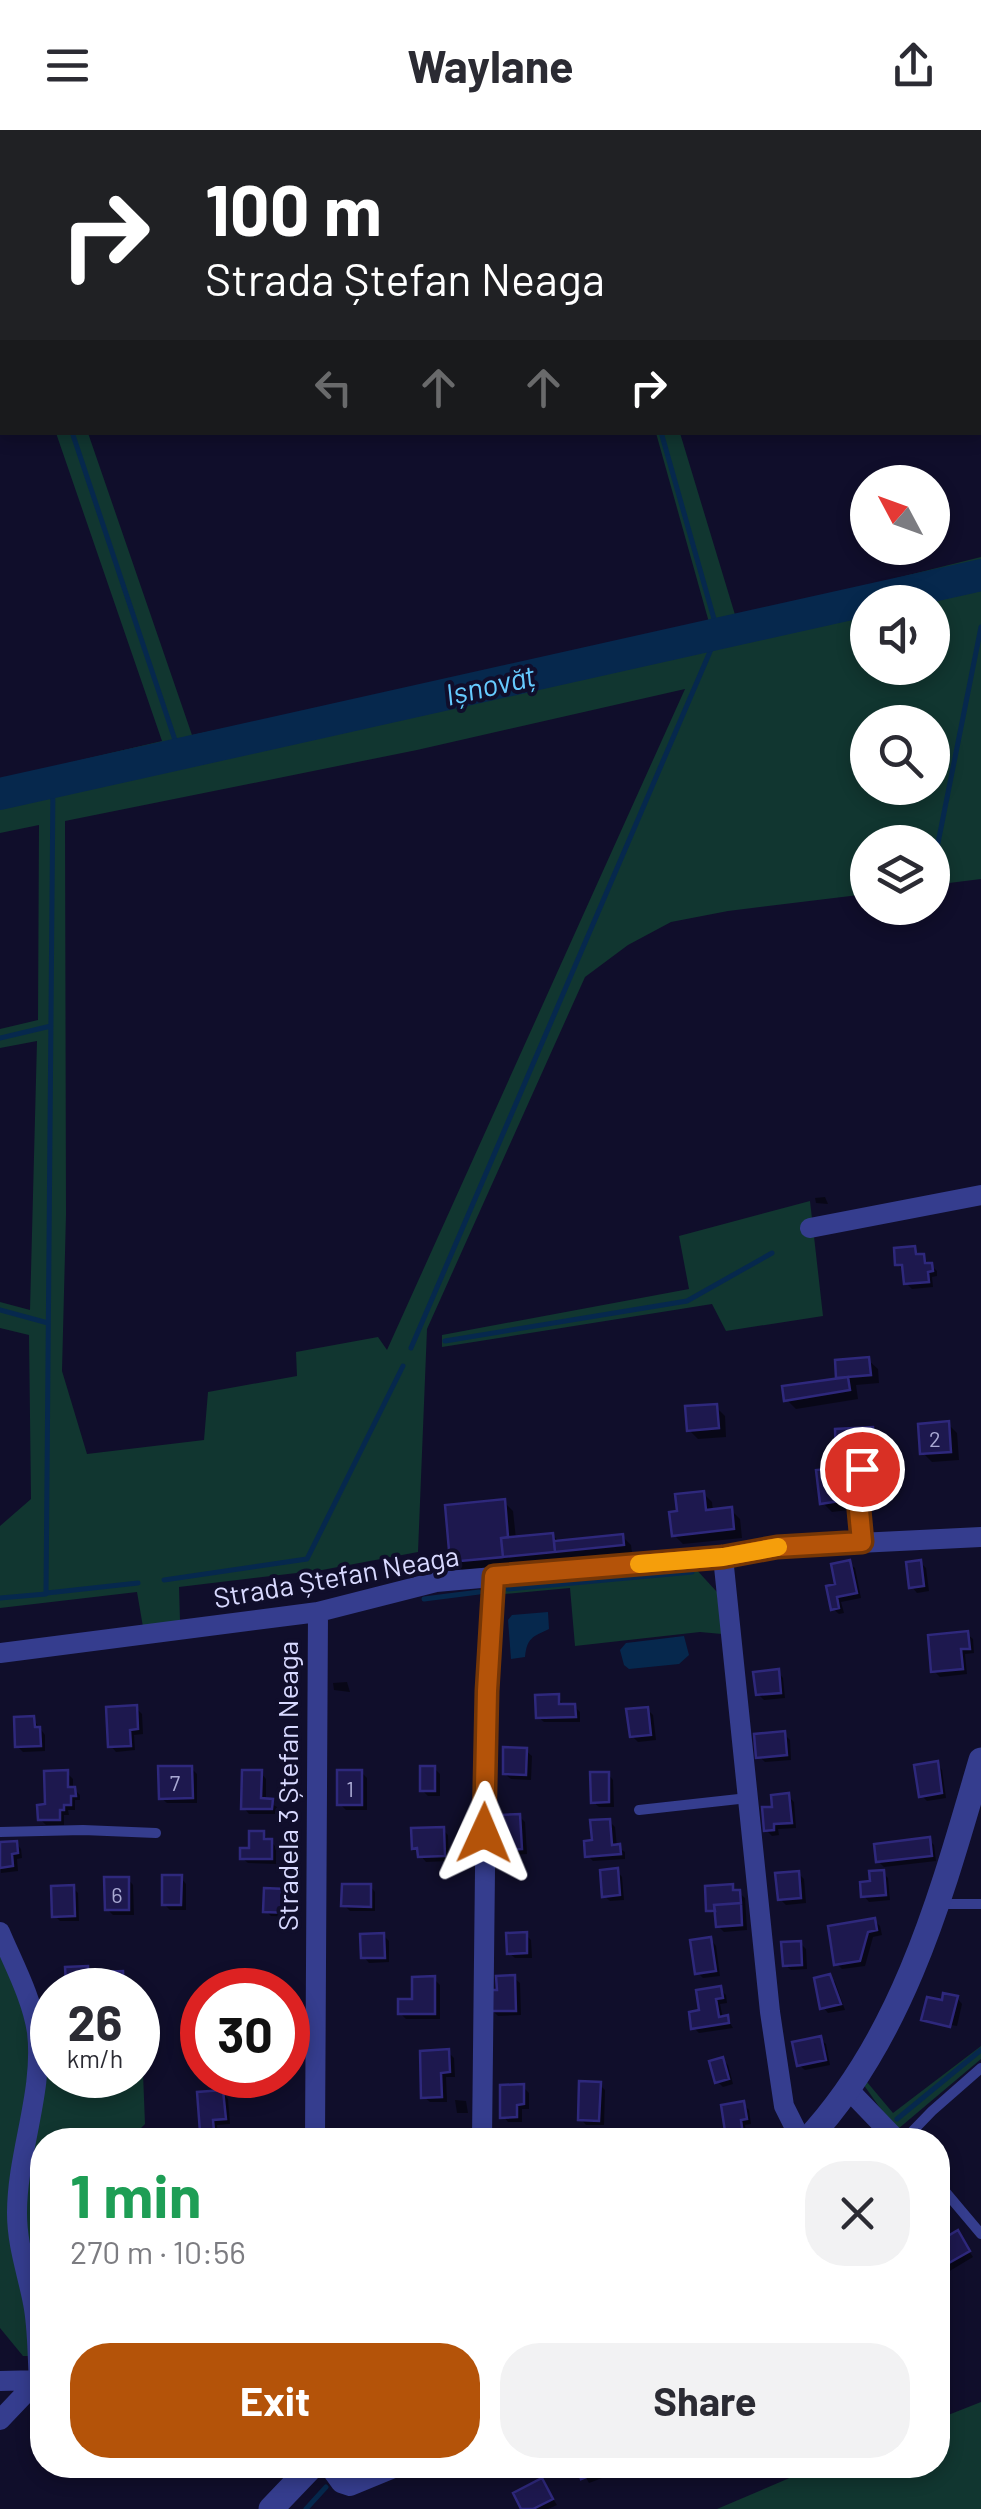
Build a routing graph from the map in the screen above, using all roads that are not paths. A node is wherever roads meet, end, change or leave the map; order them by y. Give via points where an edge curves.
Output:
1 (981, 1195) edge
2 (810, 1228) dead end
3 (883, 1468) dead end
4 (981, 1537) edge
5 (862, 1542) junction
6 (723, 1557) junction
7 (494, 1576) junction
8 (318, 1612) junction
9 (0, 1653) edge
10 (981, 1760) edge
11 (749, 1798) junction
12 (639, 1810) dead end
13 (0, 1832) edge
14 (156, 1833) dead end
15 (939, 1904) junction
16 (981, 1904) edge
17 (0, 1932) edge
18 (981, 2068) edge
19 (848, 2089) junction
20 (315, 2128) edge
21 (482, 2128) edge
22 (794, 2128) edge
23 (814, 2128) edge
24 (888, 2128) edge
25 (913, 2128) edge
26 (950, 2197) edge
27 (981, 2234) edge
28 (30, 2294) edge
29 (30, 2380) edge
30 (0, 2381) edge
31 (30, 2390) edge
32 (0, 2420) edge
33 (301, 2478) edge
34 (337, 2478) edge
35 (369, 2478) edge
36 (270, 2509) edge

1 - 2 street
3 - 5 lane via 858,1472
4 - 5 street, Strada Ștefan Neaga
5 - 6 street, Strada Ștefan Neaga
6 - 7 street, Strada Ștefan Neaga
6 - 11 street
7 - 8 street, Strada Ștefan Neaga via 436,1582
7 - 21 street
8 - 9 street, Strada Ștefan Neaga
8 - 20 street, Stradela 3 Ștefan Neaga
10 - 15 street
11 - 12 lane
11 - 22 street via 770,2012 781,2091
13 - 14 lane
15 - 16 lane
15 - 19 street via 888,2021
17 - 28 street via 37,2034 17,2214
18 - 25 lane
19 - 23 street
19 - 24 street
26 - 27 lane
29 - 30 street
31 - 32 street
33 - 36 street
34 - 35 street via 350,2486

